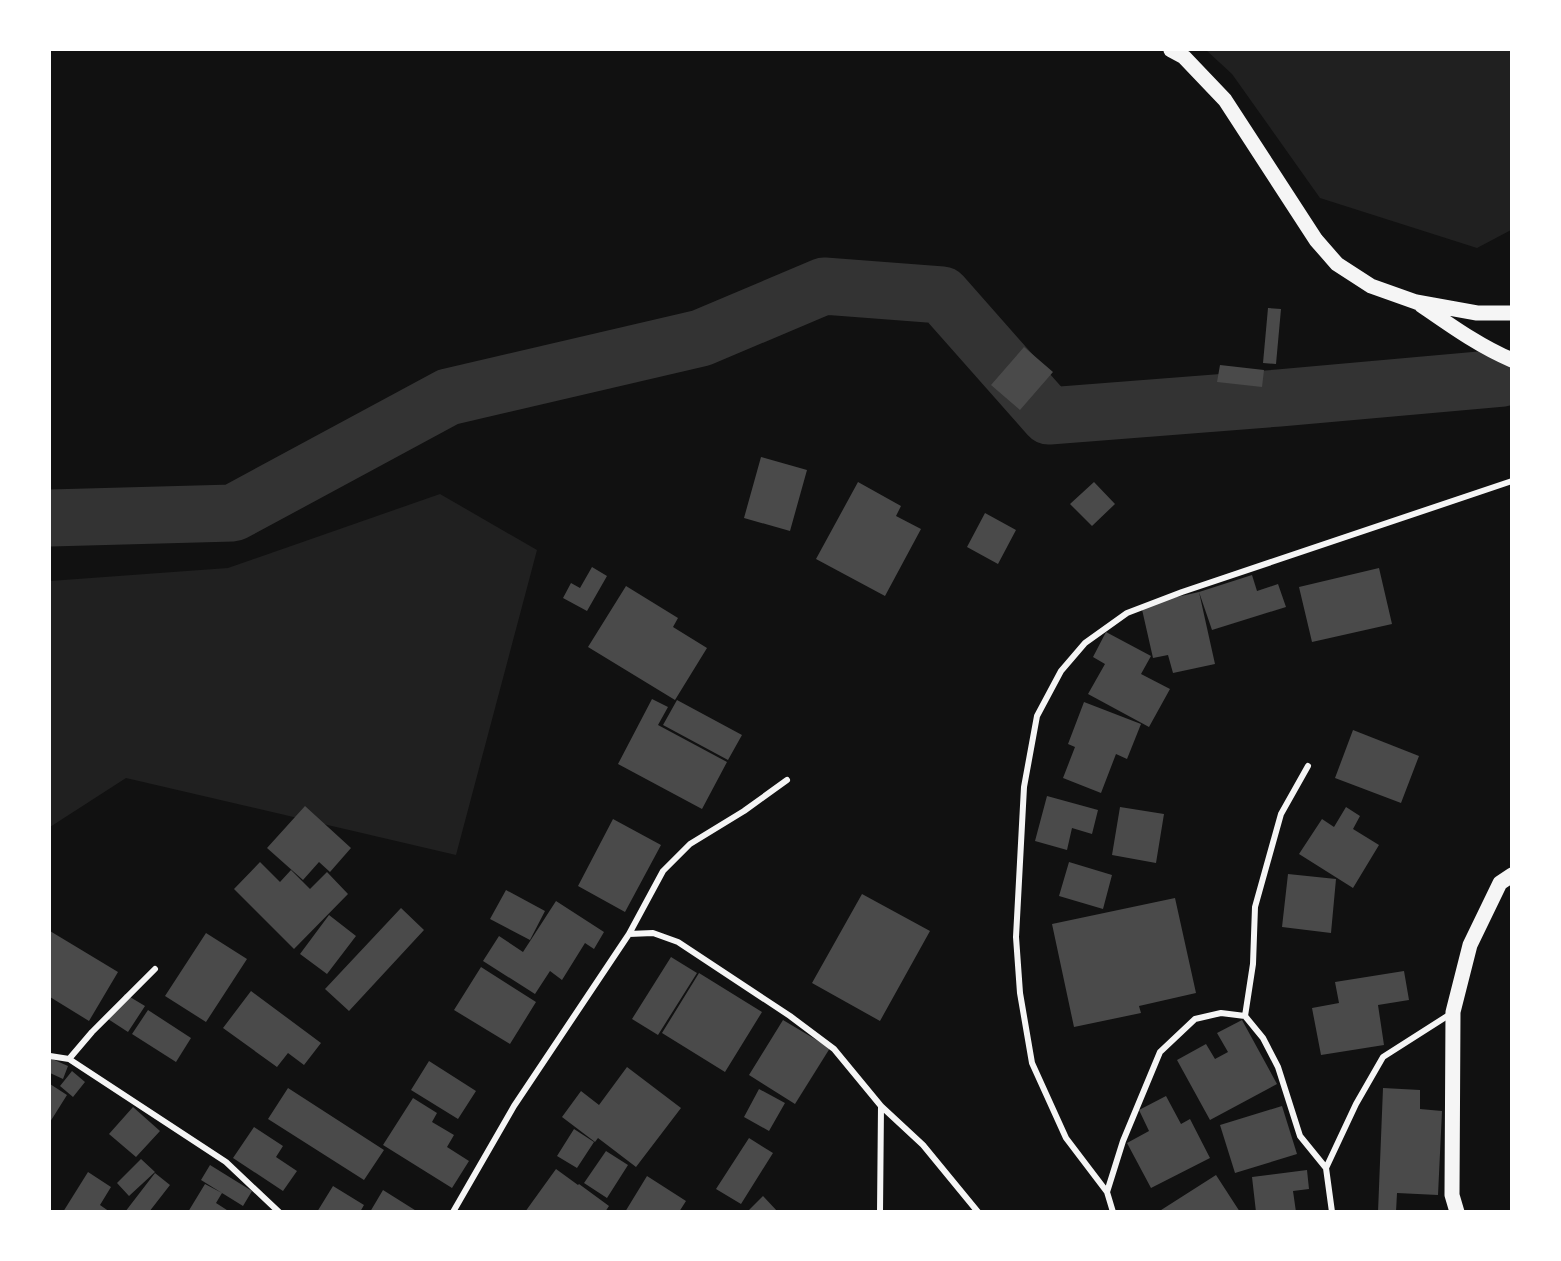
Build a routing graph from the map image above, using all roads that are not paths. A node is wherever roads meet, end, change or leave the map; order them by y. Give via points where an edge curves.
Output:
1 (1171, 50) edge
2 (1416, 302) junction
3 (1512, 313) edge
4 (1512, 360) edge
5 (1512, 482) edge
6 (1308, 766) dead end
7 (787, 780) dead end
8 (1512, 874) edge
9 (629, 934) junction
10 (155, 969) dead end
11 (1453, 1012) junction
12 (1245, 1016) junction
13 (50, 1056) edge
14 (69, 1059) junction
15 (881, 1107) junction
16 (1326, 1168) junction
17 (1107, 1192) junction
18 (279, 1212) edge
19 (453, 1212) edge
20 (880, 1212) edge
21 (978, 1212) edge
22 (1113, 1212) edge
23 (1332, 1212) edge
24 (1457, 1212) edge

1 - 2 main road via 1184,57 1225,100 1316,240 1337,264 1371,286
2 - 3 main road via 1477,313
2 - 4 main road
5 - 17 street via 1127,613 1085,643 1061,671 1037,716 1023,787 1016,937 1020,993 1032,1063 1066,1138
6 - 12 street via 1281,814 1255,908 1253,964
7 - 9 street via 690,844 663,871
8 - 11 main road via 1500,883 1470,945
9 - 15 street via 653,933 678,942 790,1016 834,1049
9 - 19 street via 514,1106
10 - 14 street
11 - 16 street via 1383,1057
11 - 24 main road via 1452,1195
12 - 16 street via 1263,1038 1278,1067 1300,1136
12 - 17 street via 1221,1012 1195,1019 1160,1052 1123,1141
13 - 14 street
14 - 18 street via 226,1162
15 - 20 street
15 - 21 street via 923,1144
16 - 23 street
17 - 22 street

